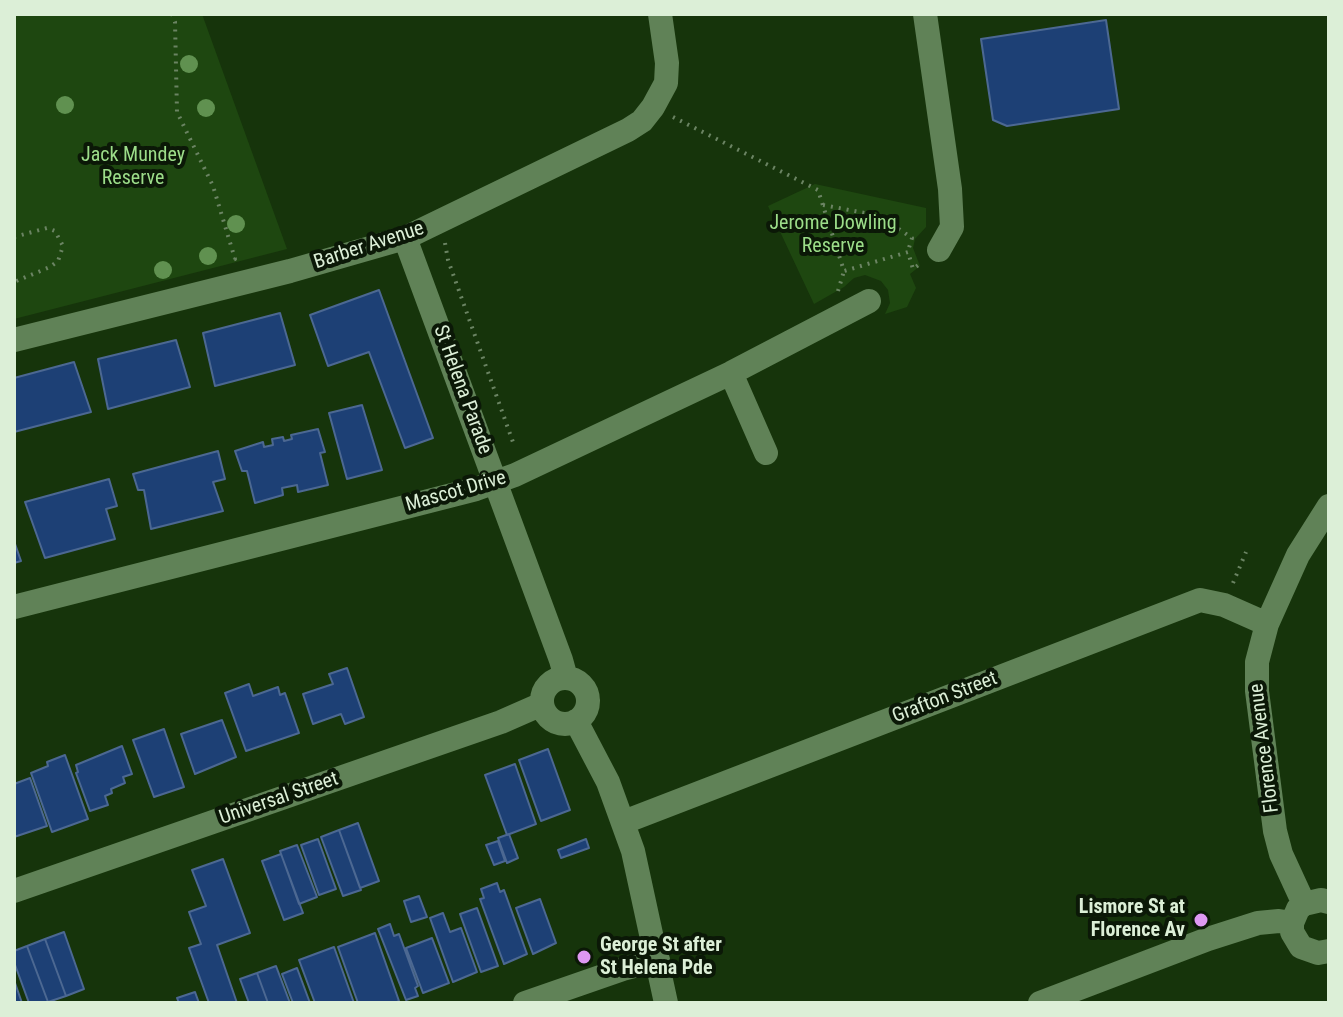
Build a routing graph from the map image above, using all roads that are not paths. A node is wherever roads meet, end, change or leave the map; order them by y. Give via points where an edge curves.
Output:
1 (660, 14) edge
2 (925, 14) edge
3 (405, 238) junction
4 (939, 250) road end
5 (869, 301) dead end
6 (14, 340) edge
7 (731, 373) junction
8 (766, 453) dead end
9 (496, 482) junction
10 (1329, 506) edge
11 (14, 607) edge
12 (1267, 624) junction
13 (566, 678) junction
14 (542, 704) junction
15 (576, 721) junction
16 (624, 822) junction
17 (14, 891) edge
18 (1329, 902) edge
19 (1298, 913) junction
20 (1328, 955) edge
21 (658, 960) junction
22 (525, 1003) edge
23 (666, 1003) edge
24 (1040, 1003) edge

1 - 3 street, Barber Avenue via 666,83 642,121
2 - 4 street via 950,189 952,227
3 - 6 street, Barber Avenue
3 - 9 street, St Helena Parade
5 - 7 street, Mascot Drive
7 - 8 street
7 - 9 street, Mascot Drive
9 - 11 street, Mascot Drive
9 - 13 street, St Helena Parade
10 - 12 street, Florence Avenue via 1298,555
12 - 16 street, Grafton Street via 1200,600
12 - 19 street, Florence Avenue via 1256,673 1281,854
13 - 14 street via 545,689
13 - 15 street via 579,683 587,696 586,710
14 - 15 street via 554,721
14 - 17 street, Universal Street
15 - 16 street
16 - 21 street
18 - 19 street via 1321,900
19 - 20 street, Florence Avenue via 1292,932 1301,947
19 - 24 street via 1208,939
21 - 22 street
21 - 23 street

